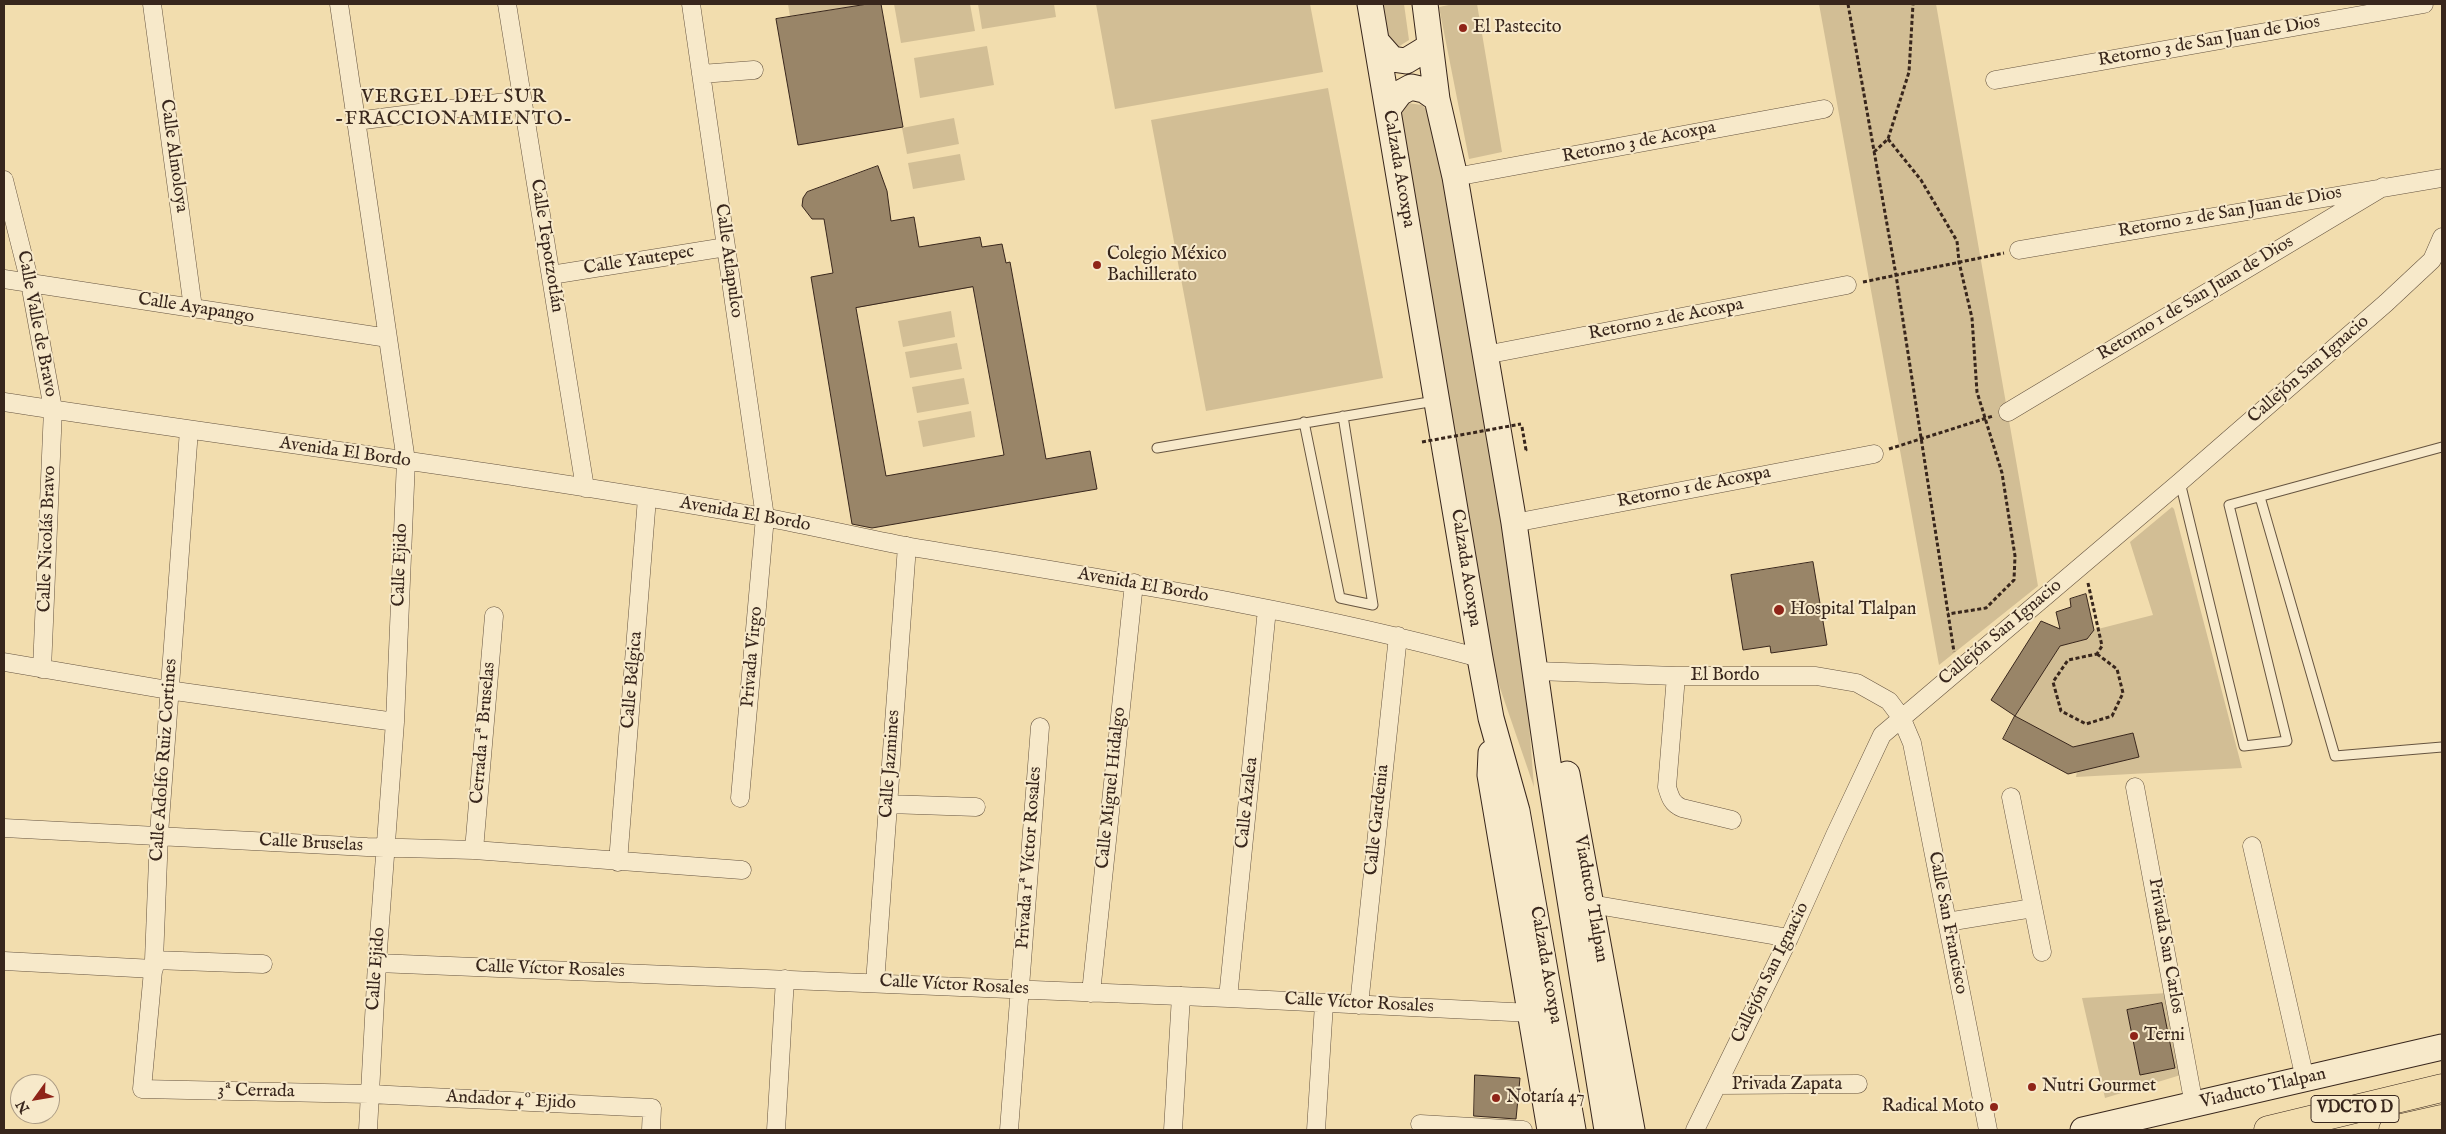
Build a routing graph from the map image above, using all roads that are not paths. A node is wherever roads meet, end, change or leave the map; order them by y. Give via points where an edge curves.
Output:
1 (152, 4) edge
2 (338, 4) edge
3 (507, 4) edge
4 (691, 4) edge
5 (1370, 4) edge
6 (1425, 4) edge
7 (2424, 4) edge
8 (1376, 42) junction
9 (1430, 48) junction
10 (754, 70) dead end
11 (701, 74) junction
12 (1995, 80) dead end
13 (1438, 99) junction
14 (522, 100) junction
15 (1824, 108) dead end
16 (1388, 109) junction
17 (356, 121) junction
18 (1455, 177) junction
19 (2442, 178) edge
20 (4, 180) edge
21 (2383, 187) junction
22 (2442, 237) edge
23 (726, 247) junction
24 (2019, 250) road end
25 (551, 275) junction
26 (4, 279) edge
27 (30, 283) junction
28 (1847, 285) road end
29 (193, 308) junction
30 (388, 338) junction
31 (1485, 355) junction
32 (1437, 401) junction
33 (4, 402) edge
34 (53, 409) junction
35 (2008, 412) road end
36 (1343, 416) junction
37 (1304, 422) junction
38 (189, 430) junction
39 (2442, 447) edge
40 (1156, 448) dead end
41 (1874, 454) road end
42 (406, 461) junction
43 (2180, 482) junction
44 (585, 488) junction
45 (2260, 496) junction
46 (647, 498) junction
47 (765, 517) junction
48 (1514, 523) junction
49 (907, 546) junction
50 (1134, 583) junction
51 (1267, 609) junction
52 (494, 616) dead end
53 (1398, 636) junction
54 (1480, 658) junction
55 (4, 662) edge
56 (42, 669) junction
57 (1536, 671) junction
58 (1676, 676) junction
59 (168, 690) junction
60 (1491, 718) junction
61 (1900, 718) junction
62 (395, 722) junction
63 (1040, 727) dead end
64 (2442, 747) edge
65 (2135, 786) dead end
66 (2011, 797) dead end
67 (740, 798) dead end
68 (888, 804) junction
69 (976, 807) dead end
70 (1732, 820) dead end
71 (4, 828) edge
72 (159, 834) junction
73 (2252, 846) dead end
74 (386, 848) junction
75 (474, 850) junction
76 (618, 862) junction
77 (742, 870) dead end
78 (1591, 904) junction
79 (2033, 908) junction
80 (1947, 922) junction
81 (1790, 938) junction
82 (2042, 952) dead end
83 (4, 961) edge
84 (376, 963) junction
85 (262, 964) dead end
86 (154, 965) junction
87 (785, 979) junction
88 (875, 983) junction
89 (1020, 989) junction
90 (1091, 993) junction
91 (1181, 996) junction
92 (1228, 998) junction
93 (1324, 1004) junction
94 (1359, 1005) junction
95 (1532, 1012) junction
96 (2442, 1047) edge
97 (2305, 1079) junction
98 (1858, 1084) dead end
99 (1717, 1086) junction
100 (2442, 1088) edge
101 (142, 1090) joint
102 (370, 1094) junction
103 (2194, 1105) junction
104 (2442, 1119) edge
105 (1420, 1124) dead end
106 (368, 1130) edge
107 (651, 1130) edge
108 (779, 1130) edge
109 (1009, 1130) edge
110 (1173, 1130) edge
111 (1316, 1130) edge
112 (1523, 1130) edge
113 (1550, 1130) edge
114 (1573, 1130) edge
115 (1608, 1130) edge
116 (1632, 1130) edge
117 (1695, 1130) edge
118 (1988, 1130) edge
119 (2083, 1130) edge
120 (2268, 1130) edge
121 (2392, 1130) edge

1 - 29 street, Calle Almoloya
2 - 17 street, Calle Ejido
3 - 14 street, Calle Tepotzotlán
4 - 11 street, Calle Atlapulco
5 - 8 main road, Calzada Acoxpa
6 - 9 main road, Calzada Acoxpa
7 - 12 street, Retorno 3 de San Juan de Dios
8 - 9 main road via 1392,59 1406,62
8 - 16 main road, Calzada Acoxpa
9 - 13 main road, Calzada Acoxpa
10 - 11 street
11 - 23 street, Calle Atlapulco
13 - 16 main road via 1424,90 1411,87 1400,93
13 - 18 main road, Calzada Acoxpa
14 - 17 street
14 - 25 street, Calle Tepotzotlán
15 - 18 street, Retorno 3 de Acoxpa
16 - 32 main road, Calzada Acoxpa
17 - 30 street, Calle Ejido
18 - 31 main road, Calzada Acoxpa
19 - 21 street, Retorno 2 de San Juan de Dios
20 - 27 street, Calle Valle de Bravo
21 - 24 street, Retorno 2 de San Juan de Dios
21 - 35 street, Retorno 1 de San Juan de Dios
22 - 43 street, Callejón San Ignacio via 2432,260
23 - 25 street, Calle Yautepec
23 - 47 street, Calle Atlapulco
25 - 44 street, Calle Tepotzotlán
26 - 27 street, Calle Ayapango
27 - 29 street, Calle Ayapango
27 - 34 street, Calle Valle de Bravo
28 - 31 street, Retorno 2 de Acoxpa
29 - 30 street, Calle Ayapango
30 - 42 street, Calle Ejido
31 - 48 main road, Calzada Acoxpa
32 - 36 lane
32 - 54 main road, Calzada Acoxpa
33 - 34 street, Avenida El Bordo
34 - 38 street, Avenida El Bordo
34 - 56 street, Calle Nicolás Bravo
36 - 37 lane
36 - 37 lane via 1373,605 1340,598
37 - 40 lane
38 - 42 street, Avenida El Bordo
38 - 59 street, Calle Adolfo Ruiz Cortines
39 - 45 lane
41 - 48 street, Retorno 1 de Acoxpa
42 - 44 street, Avenida El Bordo
42 - 62 street, Calle Ejido
43 - 45 lane via 2244,746 2287,741 2230,505
43 - 61 street, Callejón San Ignacio
44 - 46 street, Avenida El Bordo
45 - 64 lane via 2335,756
46 - 47 street, Avenida El Bordo
46 - 76 street, Calle Bélgica
47 - 49 street, Avenida El Bordo
47 - 67 street, Privada Virgo
48 - 57 main road, Calzada Acoxpa
49 - 50 street, Avenida El Bordo
49 - 68 street, Calle Jazmines
50 - 51 street, Avenida El Bordo
50 - 90 street, Calle Miguel Hidalgo
51 - 53 street, Avenida El Bordo
51 - 92 street, Calle Azalea
52 - 75 street, Cerrada 1ª Bruselas
53 - 54 street, Avenida El Bordo
53 - 94 street, Calle Gardenia
54 - 60 main road, Calzada Acoxpa
55 - 56 street
56 - 59 street
57 - 58 street, El Bordo
57 - 78 main road, Viaducto Tlalpan via 1562,743
57 - 115 main road, Calzada Acoxpa
58 - 61 street, El Bordo via 1816,676 1857,683 1889,701
58 - 70 street via 1667,787 1670,797 1675,805 1682,808
59 - 62 street
59 - 72 street, Calle Adolfo Ruiz Cortines
60 - 95 main road via 1490,775
60 - 114 main road, Calzada Acoxpa via 1517,811
61 - 80 street, Calle San Francisco via 1912,743
61 - 81 street, Callejón San Ignacio via 1882,735 1863,772
62 - 74 street, Calle Ejido
63 - 89 street, Privada 1ª Víctor Rosales
65 - 103 street, Privada San Carlos
66 - 79 street
68 - 69 street
68 - 88 street, Calle Jazmines
71 - 72 street, Calle Bruselas
72 - 74 street, Calle Bruselas
72 - 86 street, Calle Adolfo Ruiz Cortines
73 - 97 street
74 - 75 street, Calle Bruselas
74 - 84 street, Calle Ejido
75 - 76 street, Calle Bruselas
76 - 77 street, Calle Bruselas
78 - 81 street
78 - 116 main road, Viaducto Tlalpan
79 - 80 street
79 - 82 street
80 - 118 street, Calle San Francisco
81 - 99 street, Callejón San Ignacio
83 - 86 street
84 - 87 street, Calle Víctor Rosales
84 - 102 street, Calle Ejido
85 - 86 street
86 - 101 street, Calle Adolfo Ruiz Cortines
87 - 88 street, Calle Víctor Rosales
87 - 108 street
88 - 89 street, Calle Víctor Rosales
89 - 90 street, Calle Víctor Rosales
89 - 109 street, Privada 1ª Víctor Rosales
90 - 91 street, Calle Víctor Rosales
91 - 92 street, Calle Víctor Rosales
91 - 110 street
92 - 93 street, Calle Víctor Rosales
93 - 94 street, Calle Víctor Rosales
93 - 111 street
94 - 95 street, Calle Víctor Rosales
95 - 113 main road
96 - 97 main road, Viaducto Tlalpan
97 - 103 main road, Viaducto Tlalpan
98 - 99 street, Privada Zapata
99 - 117 street, Callejón San Ignacio
100 - 120 highway, VDCTO D
101 - 102 street, 3ª Cerrada
102 - 106 street, Calle Ejido
102 - 107 street, Andador 4º Ejido via 652,1108
103 - 119 main road, Viaducto Tlalpan
104 - 121 highway, VDCTO D
105 - 112 street

